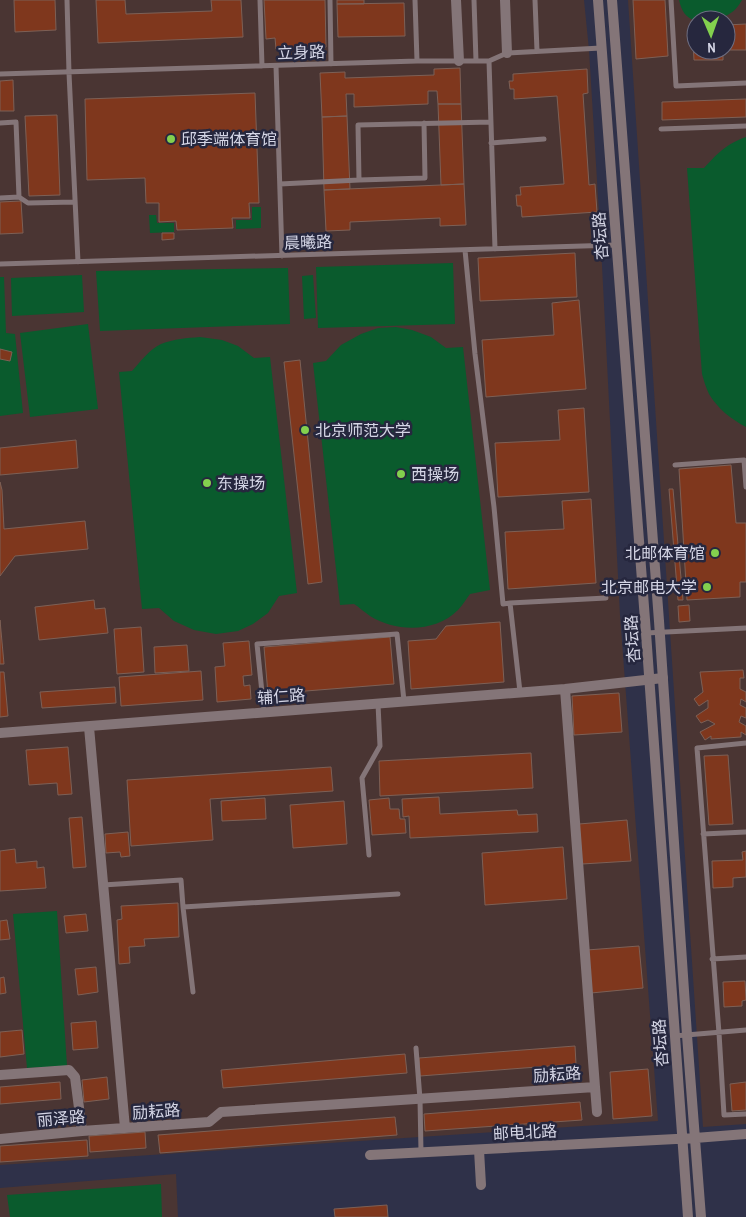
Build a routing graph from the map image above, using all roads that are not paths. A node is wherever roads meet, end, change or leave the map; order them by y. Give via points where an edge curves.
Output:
1 (67, 0) edge
2 (260, 0) edge
3 (330, 0) edge
4 (415, 0) edge
5 (456, 0) edge
6 (474, 0) edge
7 (505, 0) edge
8 (535, 0) edge
9 (598, 0) edge
10 (612, 0) edge
11 (671, 0) edge
12 (601, 48) junction
13 (537, 51) junction
14 (507, 53) junction
15 (417, 61) junction
16 (459, 61) junction
17 (476, 61) junction
18 (489, 61) junction
19 (331, 64) junction
20 (262, 66) junction
21 (276, 66) junction
22 (69, 73) junction
23 (0, 74) edge
24 (746, 83) edge
25 (491, 122) junction
26 (0, 123) edge
27 (424, 123) junction
28 (746, 126) edge
29 (661, 129) dead end
30 (544, 139) dead end
31 (491, 142) junction
32 (359, 180) junction
33 (280, 184) junction
34 (19, 196) junction
35 (0, 198) edge
36 (75, 202) junction
37 (616, 245) junction
38 (495, 249) junction
39 (465, 250) junction
40 (282, 256) junction
41 (78, 262) junction
42 (0, 264) edge
43 (675, 465) dead end
44 (746, 486) edge
45 (606, 598) dead end
46 (510, 603) junction
47 (746, 628) edge
48 (646, 633) junction
49 (659, 633) junction
50 (663, 678) junction
51 (650, 679) junction
52 (565, 688) junction
53 (520, 692) junction
54 (404, 701) junction
55 (378, 703) junction
56 (264, 712) junction
57 (89, 726) junction
58 (0, 733) edge
59 (746, 743) edge
60 (746, 832) edge
61 (703, 834) junction
62 (369, 855) dead end
63 (103, 885) junction
64 (398, 894) dead end
65 (183, 907) junction
66 (746, 957) edge
67 (712, 959) junction
68 (193, 992) dead end
69 (746, 1030) edge
70 (718, 1033) junction
71 (674, 1036) junction
72 (687, 1036) junction
73 (416, 1048) dead end
74 (0, 1075) edge
75 (595, 1087) junction
76 (420, 1099) junction
77 (597, 1112) dead end
78 (746, 1114) edge
79 (125, 1128) junction
80 (82, 1131) junction
81 (746, 1134) edge
82 (695, 1138) junction
83 (0, 1139) edge
84 (682, 1139) junction
85 (479, 1150) junction
86 (421, 1153) junction
87 (370, 1155) dead end
88 (481, 1185) dead end
89 (688, 1217) edge
90 (701, 1217) edge

1 - 22 lane
2 - 20 lane
3 - 19 lane
4 - 15 lane
5 - 16 street
6 - 17 lane
7 - 14 street
8 - 13 lane
9 - 12 street, 杏坛路
10 - 49 street, 杏坛路
11 - 24 lane via 676,86
12 - 13 lane, 立身路
12 - 37 street, 杏坛路
13 - 14 lane, 立身路
14 - 18 lane, 立身路
15 - 16 lane, 立身路
15 - 19 lane, 立身路
16 - 17 lane, 立身路
17 - 18 lane, 立身路
18 - 25 lane
19 - 21 lane, 立身路
20 - 21 lane, 立身路
20 - 22 lane, 立身路
21 - 33 lane
22 - 23 lane, 立身路
22 - 36 lane
25 - 27 lane
25 - 31 lane
26 - 34 lane via 16,122
27 - 32 lane via 358,125
27 - 32 lane via 425,178
28 - 29 lane
30 - 31 lane
31 - 38 lane
32 - 33 lane
33 - 40 lane
34 - 35 lane
34 - 36 lane via 28,203
36 - 41 lane
37 - 38 lane, 晨曦路
37 - 48 street, 杏坛路
38 - 39 lane, 晨曦路
39 - 40 lane, 晨曦路
39 - 46 lane via 504,604
40 - 41 lane, 晨曦路
41 - 42 lane, 晨曦路
43 - 44 lane via 744,460
45 - 46 lane
46 - 53 lane
47 - 49 lane
48 - 49 lane
48 - 51 street, 杏坛路
49 - 50 street, 杏坛路
50 - 51 street, 辅仁路
50 - 72 street, 杏坛路
51 - 52 street, 辅仁路
51 - 71 street, 杏坛路
52 - 53 street, 辅仁路
52 - 75 street, 励耘路
53 - 54 street, 辅仁路
54 - 55 street, 辅仁路
54 - 56 lane via 397,634 257,644
55 - 56 street, 辅仁路
55 - 62 lane via 380,746 362,778
56 - 57 street, 辅仁路
57 - 58 street, 辅仁路
57 - 63 street
59 - 61 lane via 697,748
60 - 61 lane
61 - 67 lane
63 - 65 lane via 181,880
63 - 79 street
64 - 65 lane
65 - 68 lane
66 - 67 lane
67 - 70 lane
69 - 70 lane
70 - 72 lane
70 - 78 lane via 724,1115
71 - 72 lane
71 - 84 street, 杏坛路
72 - 82 street, 杏坛路
73 - 76 lane
74 - 80 street via 69,1070 75,1077
75 - 76 street, 励耘路
75 - 77 street
76 - 79 street, 励耘路 via 221,1112 209,1122
76 - 86 lane
79 - 80 street, 丽泽路
80 - 83 street, 丽泽路
81 - 82 street, 邮电北路
82 - 84 street, 邮电北路
82 - 90 street, 杏坛路
84 - 85 street, 邮电北路
84 - 89 street, 杏坛路
85 - 86 street, 邮电北路
85 - 88 street
86 - 87 street, 邮电北路

